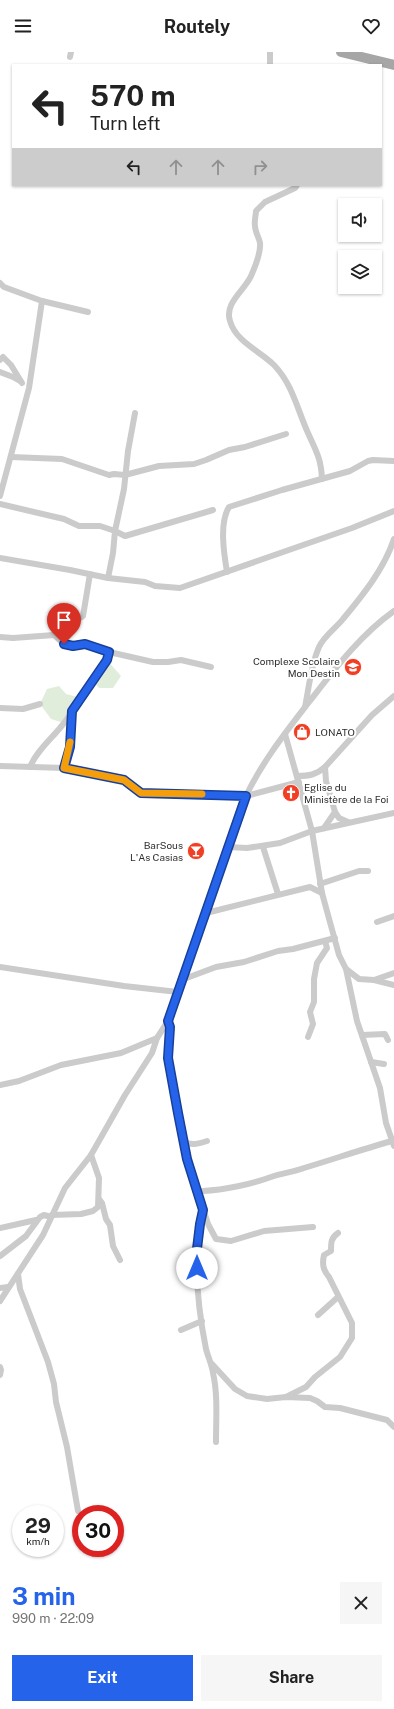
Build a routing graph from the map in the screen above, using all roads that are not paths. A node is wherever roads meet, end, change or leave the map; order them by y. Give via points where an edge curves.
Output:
1 (270, 52) edge
2 (341, 52) edge
3 (366, 55) edge
4 (270, 64) edge
5 (394, 66) edge
6 (296, 186) edge
7 (0, 282) edge
8 (42, 301) junction
9 (88, 312) dead end
10 (0, 360) edge
11 (0, 372) edge
12 (22, 383) junction
13 (29, 388) junction
14 (135, 413) dead end
15 (286, 434) dead end
16 (11, 457) junction
17 (394, 461) edge
18 (125, 475) junction
19 (322, 479) junction
20 (1, 487) edge
21 (0, 496) edge
22 (0, 504) edge
23 (213, 510) dead end
24 (394, 511) edge
25 (115, 531) junction
26 (394, 539) edge
27 (0, 558) edge
28 (227, 572) junction
29 (90, 574) junction
30 (108, 578) junction
31 (394, 612) edge
32 (54, 635) junction
33 (0, 637) edge
34 (109, 652) junction
35 (211, 668) dead end
36 (394, 696) edge
37 (40, 704) dead end
38 (0, 708) edge
39 (305, 708) junction
40 (72, 711) junction
41 (285, 734) junction
42 (278, 745) junction
43 (290, 752) junction
44 (0, 766) edge
45 (30, 767) junction
46 (325, 767) junction
47 (64, 768) junction
48 (298, 779) junction
49 (246, 796) junction
50 (335, 812) junction
51 (394, 813) edge
52 (348, 822) junction
53 (324, 828) junction
54 (312, 831) junction
55 (263, 846) junction
56 (228, 847) junction
57 (368, 871) dead end
58 (320, 881) junction
59 (310, 887) junction
60 (322, 893) junction
61 (278, 894) junction
62 (206, 913) junction
63 (394, 916) edge
64 (377, 922) dead end
65 (334, 938) junction
66 (325, 941) junction
67 (0, 967) edge
68 (346, 969) junction
69 (394, 973) edge
70 (184, 979) junction
71 (374, 980) junction
72 (394, 985) edge
73 (178, 992) junction
74 (168, 1021) junction
75 (362, 1035) junction
76 (308, 1037) dead end
77 (157, 1038) junction
78 (388, 1040) dead end
79 (371, 1062) junction
80 (384, 1064) dead end
81 (0, 1085) edge
82 (183, 1141) junction
83 (206, 1141) dead end
84 (393, 1144) edge
85 (91, 1155) junction
86 (203, 1191) dead end
87 (99, 1199) junction
88 (203, 1210) junction
89 (52, 1216) junction
90 (36, 1220) junction
91 (313, 1227) dead end
92 (0, 1228) edge
93 (338, 1233) dead end
94 (0, 1256) edge
95 (120, 1260) dead end
96 (18, 1274) junction
97 (8, 1287) junction
98 (0, 1288) edge
99 (338, 1297) junction
100 (0, 1301) edge
101 (318, 1315) dead end
102 (202, 1321) junction
103 (181, 1330) dead end
104 (210, 1361) junction
105 (0, 1368) edge
106 (0, 1375) edge
107 (286, 1397) junction
108 (394, 1427) edge
109 (216, 1442) dead end
110 (77, 1505) edge

1 - 4 street
2 - 3 main road
3 - 5 main road
6 - 19 street via 265,202 256,211 254,226 260,244 257,258 251,277 229,310 230,321 239,337 274,365 293,392 308,434 316,448
7 - 8 street via 4,287
8 - 9 street
8 - 13 street
10 - 12 street via 3,357 11,365
11 - 12 street
12 - 13 street
13 - 16 street
14 - 18 street
15 - 18 street via 229,450 194,464 159,466
16 - 18 street via 62,459 109,475
16 - 20 street
17 - 19 street via 373,460
18 - 25 street
19 - 28 street via 229,507 225,515 223,546
20 - 21 street
22 - 25 street via 64,519 79,526 100,526
23 - 25 street via 125,536
24 - 28 street
25 - 30 street
26 - 39 street via 389,554 368,586 343,620 319,645
27 - 29 street
28 - 30 street via 180,588
29 - 30 street
29 - 32 street via 83,616
31 - 39 street via 341,661
32 - 33 street
32 - 34 street via 64,644 85,644
34 - 35 street via 154,662 181,660
34 - 40 street via 107,660
36 - 46 street via 372,715
37 - 38 street via 23,709
39 - 41 street
40 - 45 street
40 - 47 street via 70,747
41 - 42 street
41 - 43 street
42 - 43 street
42 - 49 street via 253,781
43 - 48 street
44 - 45 street
45 - 47 street
46 - 48 street via 318,774
46 - 50 street via 326,781
47 - 49 street via 124,780 141,793
48 - 49 street
48 - 54 street
49 - 56 street
50 - 52 street via 339,818
50 - 53 street
51 - 52 street
52 - 53 street
53 - 54 street
54 - 55 street via 280,843
54 - 58 street
55 - 56 street via 239,849
55 - 61 street
56 - 62 street
57 - 58 street
58 - 59 street
58 - 60 street
59 - 60 street
59 - 61 street
60 - 65 street
61 - 62 street via 233,908
62 - 70 street
63 - 64 street
65 - 66 street
65 - 68 street
66 - 70 street via 216,967
66 - 76 street via 327,948 318,963 314,979 314,1002 310,1012 314,1024
67 - 73 street
68 - 71 street via 359,979
68 - 75 street
69 - 71 street
70 - 73 street
71 - 72 street
73 - 74 street
74 - 77 street
74 - 82 street via 168,1058
75 - 78 street via 385,1034
75 - 79 street
77 - 81 street via 121,1053 61,1065 19,1081
77 - 85 street via 152,1053
79 - 80 street
79 - 84 street
82 - 83 street via 189,1144
82 - 88 street
84 - 86 street via 264,1180 221,1190
85 - 87 street via 99,1178
85 - 89 street via 65,1188
87 - 89 street via 98,1207 93,1211
87 - 95 street via 110,1225 113,1246
88 - 91 street via 216,1239 231,1241 264,1231
88 - 102 street via 196,1257
89 - 90 street via 44,1215
89 - 96 street
90 - 92 street
90 - 94 street via 26,1236
93 - 99 street via 333,1237 331,1251 324,1255 323,1262 324,1272
96 - 97 street
96 - 110 street via 34,1335 54,1384
97 - 98 street
97 - 100 street
99 - 101 street
99 - 107 street via 352,1323 352,1338 340,1357 306,1387
102 - 103 street
102 - 104 street
104 - 107 street via 235,1389 247,1396 267,1399
104 - 109 street via 216,1408
105 - 106 street
107 - 108 street via 310,1398 325,1407 340,1408 387,1420

